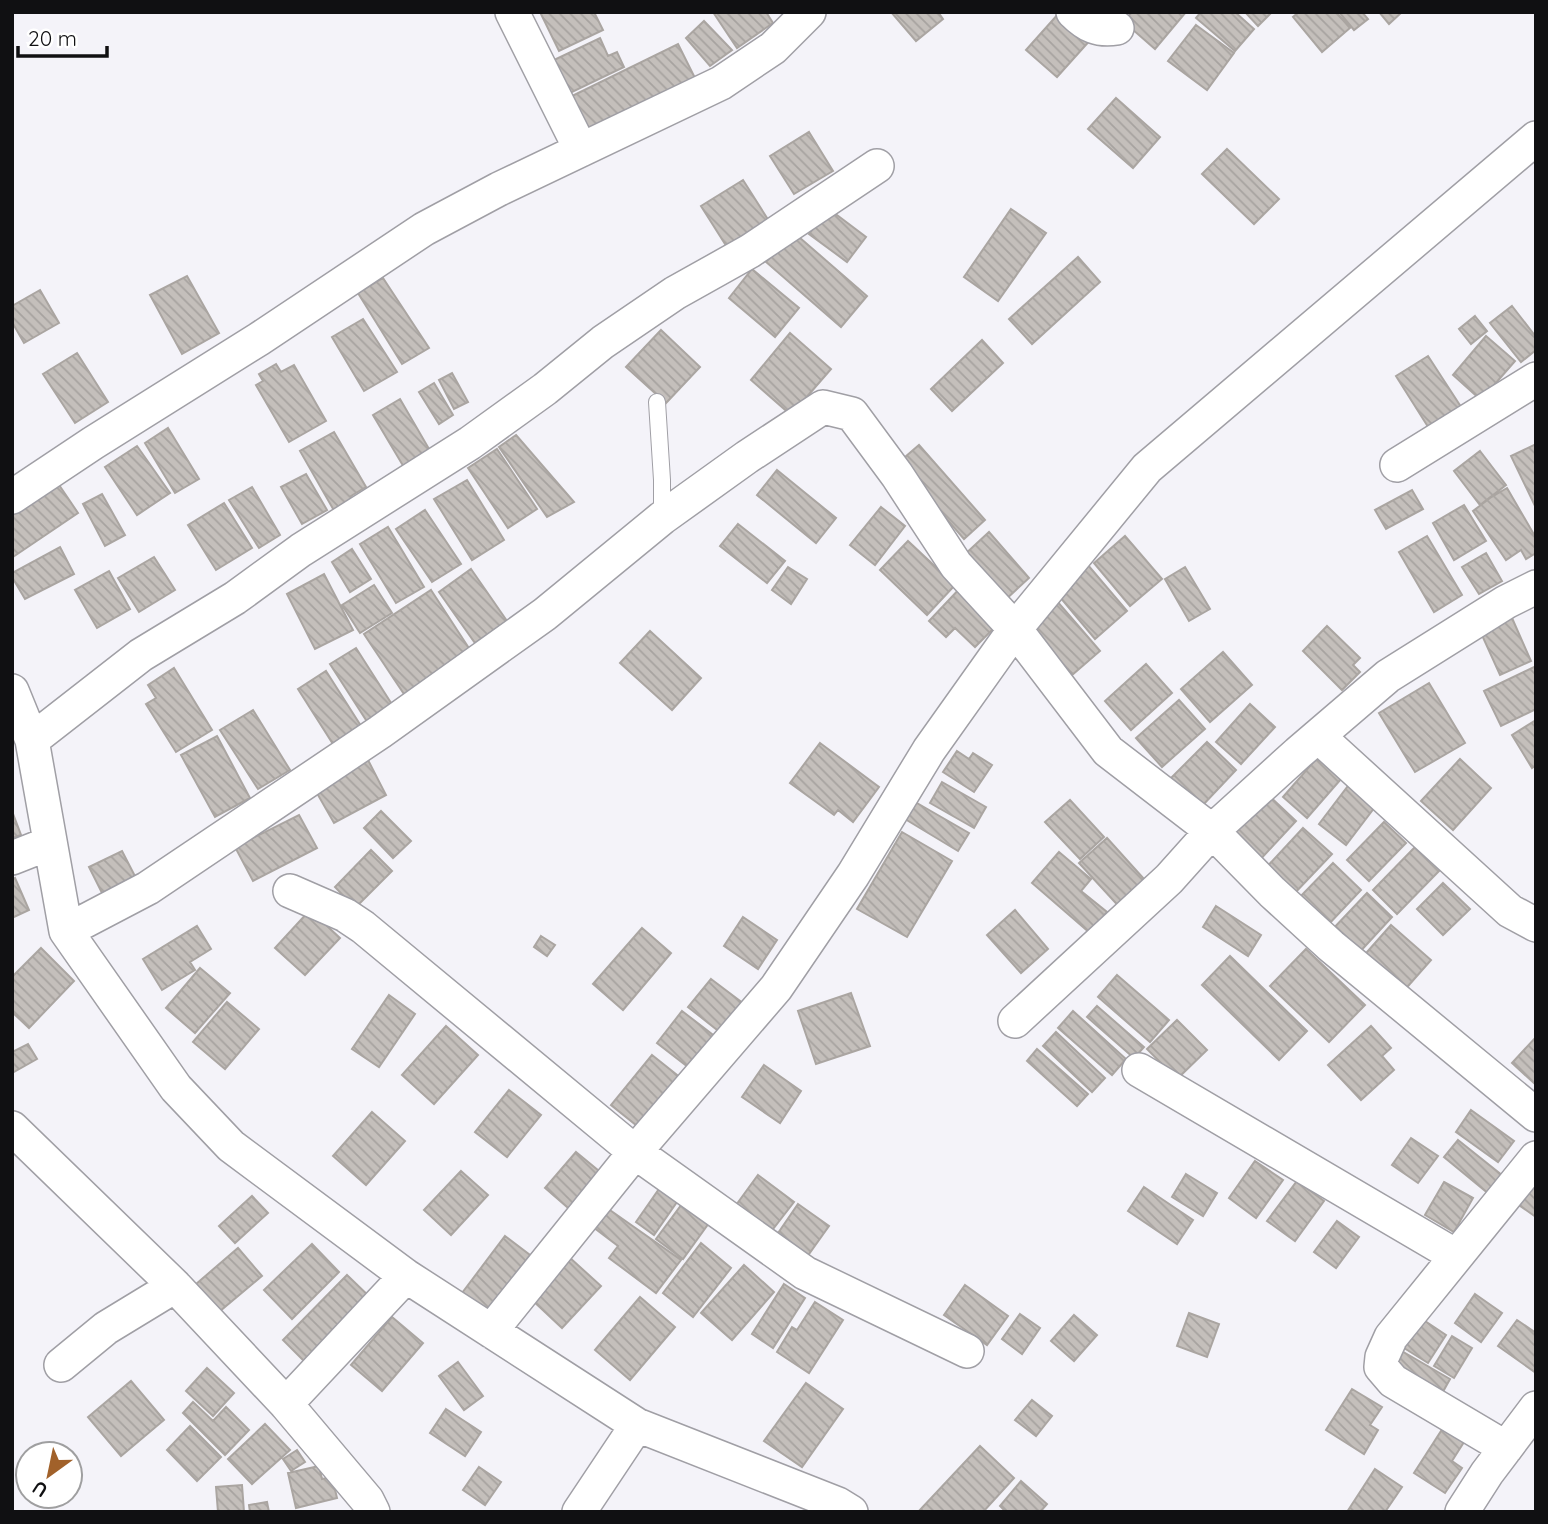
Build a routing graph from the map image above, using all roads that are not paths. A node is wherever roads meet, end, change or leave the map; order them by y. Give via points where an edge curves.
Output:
1 (512, 12) edge
2 (809, 12) edge
3 (1073, 12) edge
4 (1117, 28) dead end
5 (1536, 138) edge
6 (581, 150) junction
7 (877, 166) dead end
8 (1536, 380) edge
9 (657, 402) dead end
10 (1397, 465) dead end
11 (12, 497) edge
12 (662, 518) junction
13 (1536, 587) edge
14 (1015, 629) junction
15 (12, 691) edge
16 (1318, 736) junction
17 (32, 740) junction
18 (1212, 831) junction
19 (50, 843) junction
20 (12, 858) edge
21 (290, 891) dead end
22 (1536, 925) edge
23 (66, 931) junction
24 (1015, 1021) dead end
25 (1139, 1070) dead end
26 (1536, 1115) edge
27 (12, 1128) edge
28 (635, 1152) junction
29 (1536, 1158) edge
30 (1456, 1256) junction
31 (406, 1276) junction
32 (175, 1286) junction
33 (491, 1331) junction
34 (967, 1351) dead end
35 (61, 1365) dead end
36 (286, 1404) junction
37 (1536, 1408) edge
38 (637, 1424) junction
39 (1506, 1448) junction
40 (373, 1512) edge
41 (579, 1512) edge
42 (851, 1512) edge
43 (1462, 1512) edge

1 - 6 street
2 - 6 street via 773,48 722,83
3 - 4 street via 1092,27
5 - 14 street via 1147,468
6 - 11 street via 424,229
7 - 17 street via 750,251 675,293 470,443 141,656
8 - 10 street
9 - 12 lane
12 - 14 street via 823,407 852,414 956,565
12 - 23 street via 545,614 380,732 148,888
13 - 16 street via 1388,676
14 - 18 street via 1108,751
14 - 28 street via 929,750 853,875 776,988
15 - 17 street
16 - 18 street
16 - 22 street via 1510,911
17 - 19 street
18 - 24 street via 1169,879
18 - 26 street via 1331,946
19 - 20 street
19 - 23 street
21 - 28 street via 362,927
23 - 31 street via 176,1088 231,1146
25 - 30 street
27 - 32 street
28 - 33 street
28 - 34 street via 806,1273
29 - 30 street
30 - 39 street via 1391,1337 1381,1367 1394,1381
31 - 33 street
31 - 36 street
32 - 35 street via 106,1328
32 - 36 street
33 - 38 street
36 - 40 street via 368,1500
37 - 39 street
38 - 41 street
38 - 42 street
39 - 43 street

